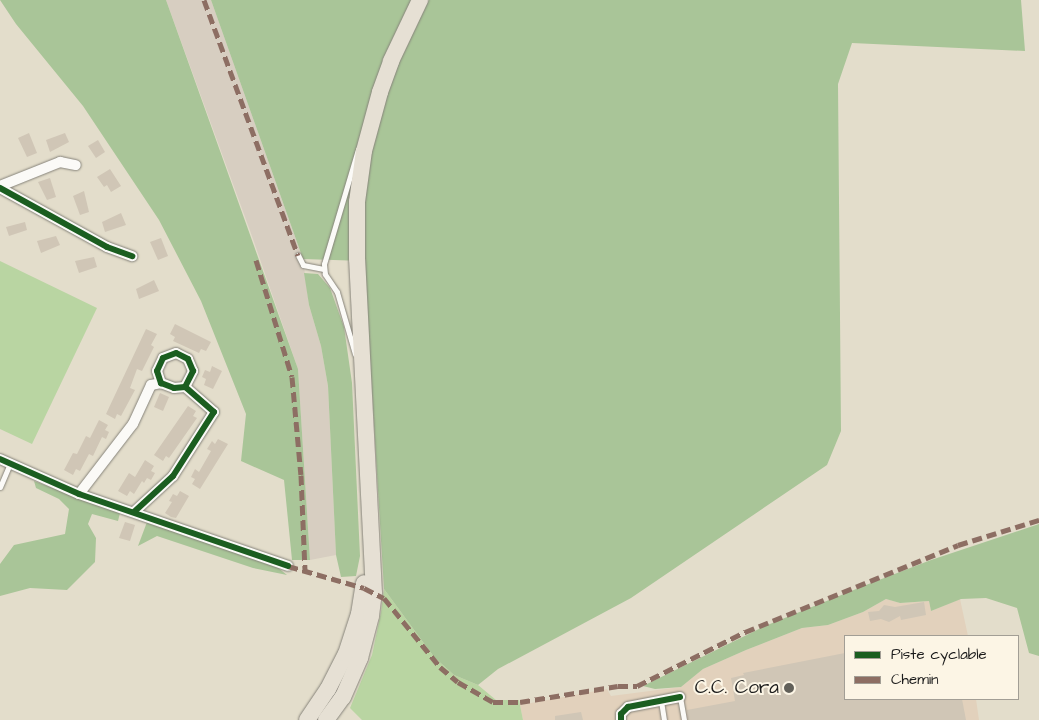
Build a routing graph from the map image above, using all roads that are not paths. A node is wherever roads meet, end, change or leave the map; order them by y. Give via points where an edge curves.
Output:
1 (420, 0) edge
2 (380, 92) junction
3 (76, 165) dead end
4 (0, 187) edge
5 (298, 255) dead end
6 (132, 256) dead end
7 (324, 268) junction
8 (161, 383) junction
9 (363, 386) junction
10 (185, 387) junction
11 (5, 461) edge
12 (0, 486) edge
13 (79, 494) junction
14 (134, 512) junction
15 (370, 519) junction
16 (288, 566) dead end
17 (680, 697) joint
18 (661, 701) junction
19 (307, 720) edge
20 (326, 720) edge
21 (622, 720) edge
22 (664, 720) edge
23 (684, 720) edge

1 - 2 main road via 391,60
2 - 7 lane via 353,160
2 - 9 main road via 364,152 357,202
3 - 4 street via 60,162
4 - 6 street via 107,247
5 - 7 lane via 303,265
7 - 9 lane via 337,292
8 - 10 street via 174,388
8 - 10 street via 157,371 163,358 176,353 188,359 193,371
8 - 13 street via 151,385 133,424
9 - 15 main road
10 - 14 street via 214,412 173,476
11 - 12 lane
11 - 13 street
13 - 14 street
14 - 16 street
15 - 19 main road via 359,614 346,654
15 - 20 main road via 374,593 371,616 360,658 342,697
17 - 18 street
17 - 23 lane
18 - 21 street via 628,707 621,714
18 - 22 lane

